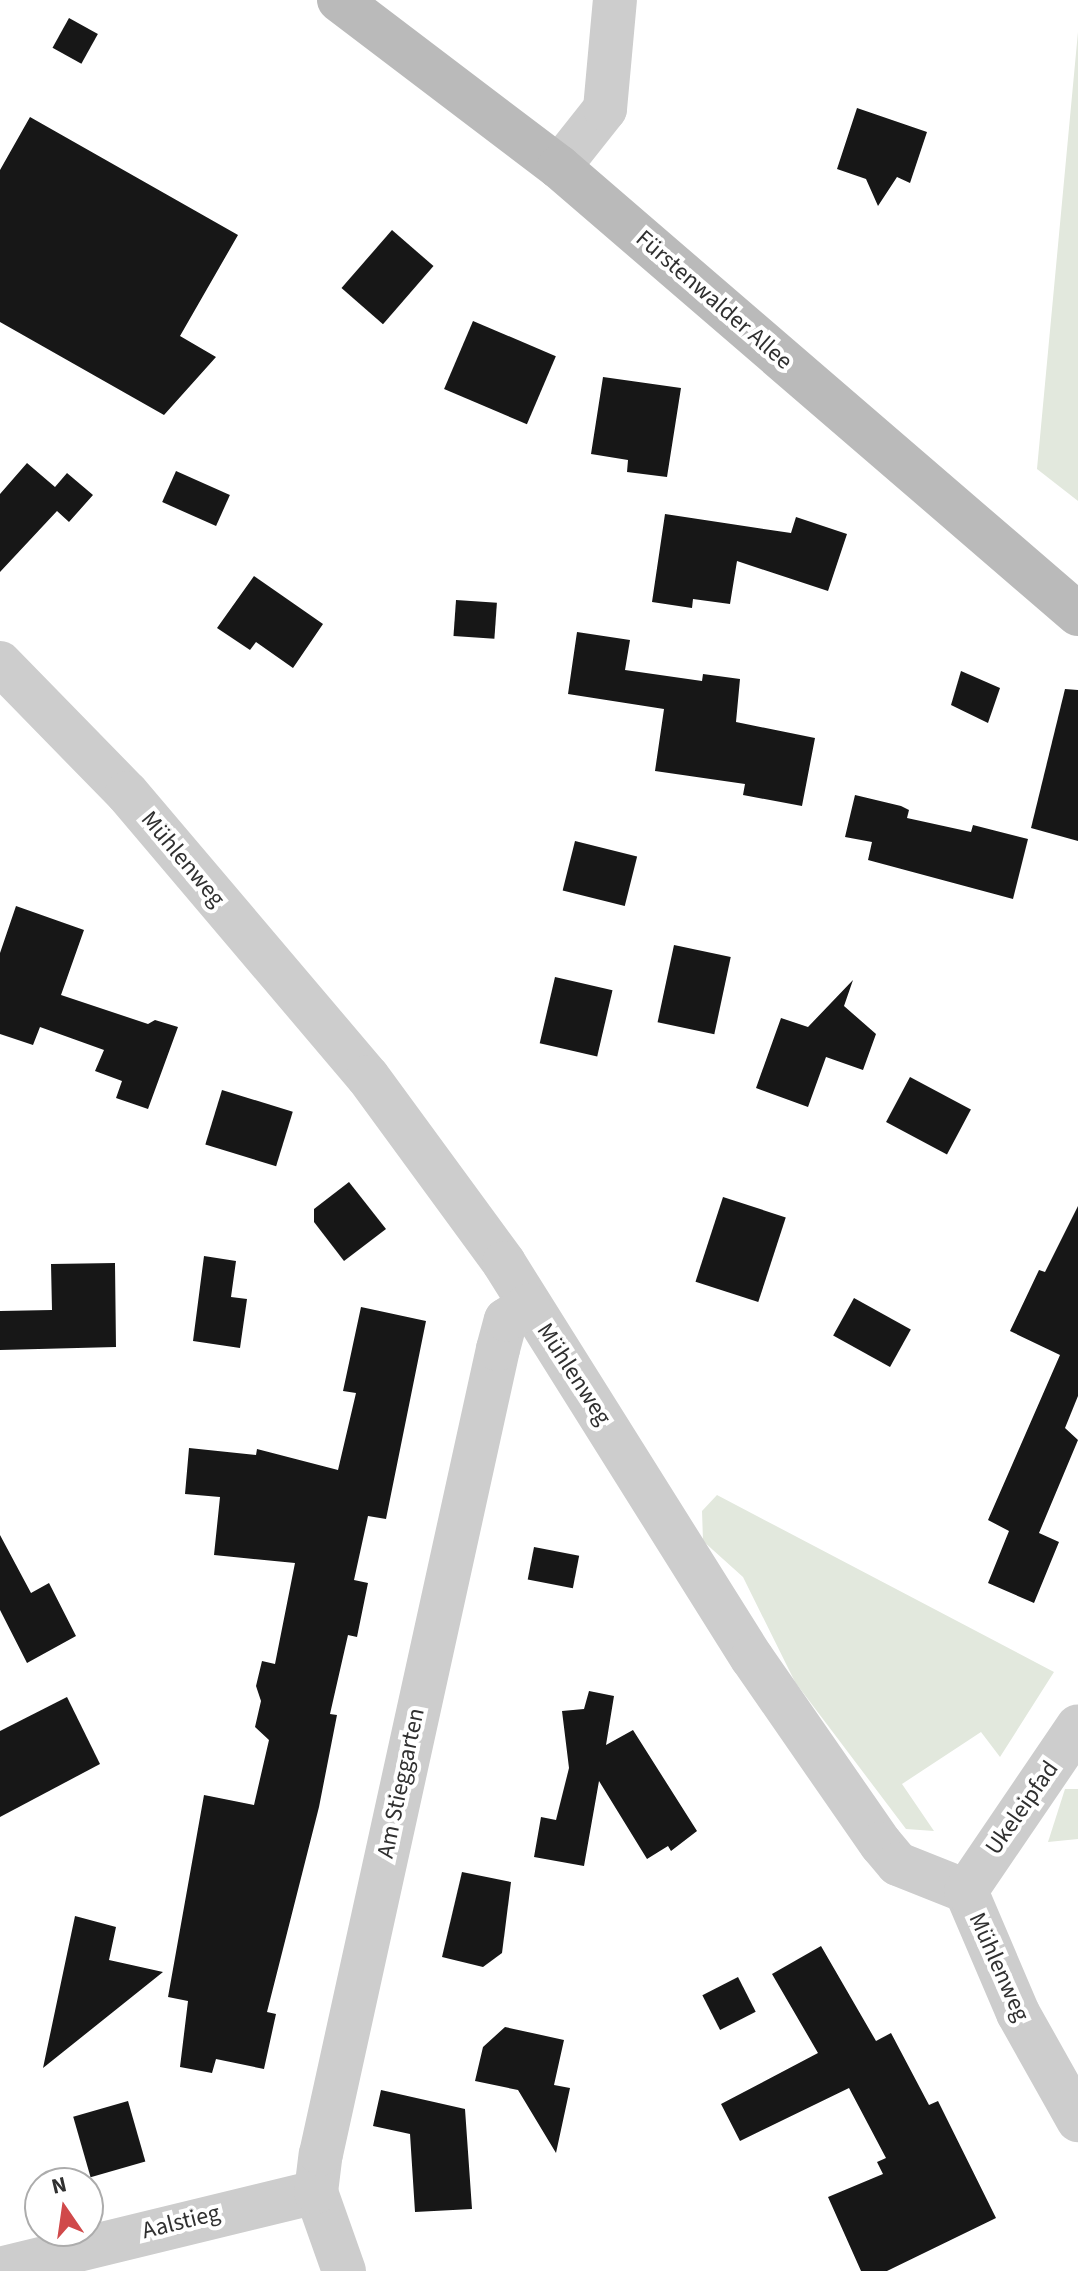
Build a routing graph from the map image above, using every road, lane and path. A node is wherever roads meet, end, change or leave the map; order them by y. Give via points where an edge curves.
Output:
1 (339, 0) edge
2 (615, 0) edge
3 (559, 167) junction
4 (1078, 614) edge
5 (0, 663) edge
6 (529, 1305) junction
7 (1072, 1748) edge
8 (966, 1891) junction
9 (1078, 2120) edge
10 (316, 2192) junction
11 (0, 2269) edge
12 (344, 2271) edge

1 - 3 main road, Fürstenwalder Allee
2 - 3 street via 605,109
3 - 4 main road, Fürstenwalder Allee
5 - 6 street, Mühlenweg via 127,793 368,1077
6 - 8 street, Mühlenweg via 752,1658 881,1844 898,1864
6 - 10 street, Am Stieggarten via 506,1320 491,1376
7 - 8 street, Ukeleipfad
8 - 9 street, Mühlenweg via 1018,2013
10 - 11 street, Aalstieg
10 - 12 street

